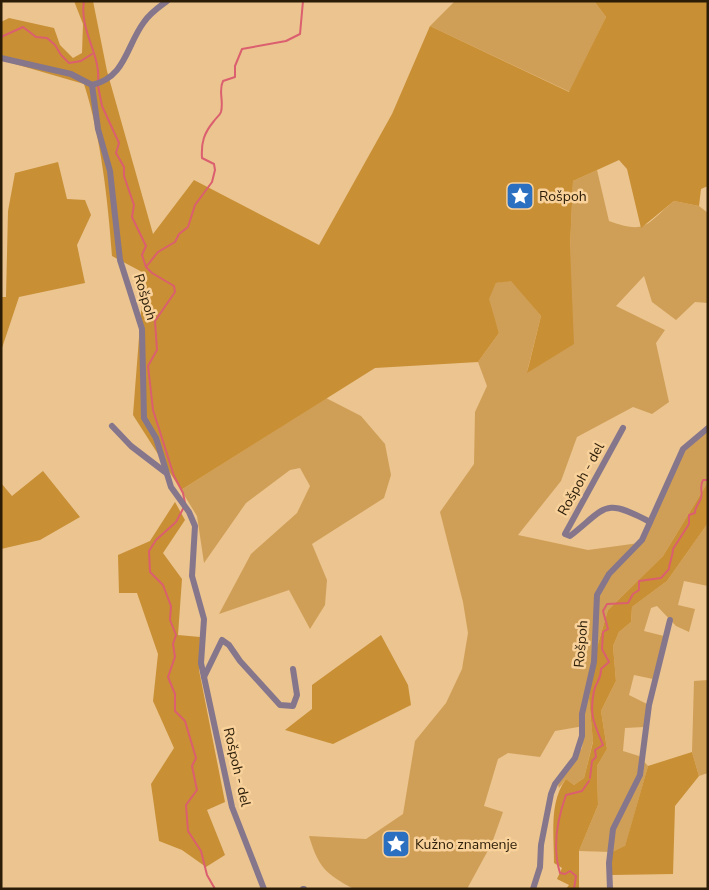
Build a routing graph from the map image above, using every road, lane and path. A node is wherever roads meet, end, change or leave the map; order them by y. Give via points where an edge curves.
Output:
1 (167, 1) edge
2 (1, 58) edge
3 (97, 84) junction
4 (112, 426) dead end
5 (623, 428) dead end
6 (708, 428) edge
7 (166, 473) junction
8 (189, 512) joint
9 (650, 522) junction
10 (670, 620) dead end
11 (293, 668) dead end
12 (204, 677) junction
13 (264, 889) edge
14 (533, 889) edge
15 (610, 889) edge

1 - 3 street via 144,21 118,70 110,79
2 - 3 street via 71,74
3 - 7 street, Rošpoh via 98,129 110,171 120,260 142,330 144,418 156,438
4 - 7 street via 131,446
5 - 9 street, Rošpoh - del via 565,534 570,536 602,510 612,506
6 - 9 street, Rošpoh via 677,458
7 - 8 street, Rošpoh via 180,503
8 - 12 street, Rošpoh - del via 195,538 192,576 204,619 201,663
9 - 14 street, Rošpoh via 642,540 609,574 597,595 594,662 582,714 582,736 575,758 551,794 540,867
10 - 15 street via 649,705 640,775 613,829
11 - 12 street via 297,695 293,706 287,707 280,706 222,640
12 - 13 street, Rošpoh - del via 232,807

